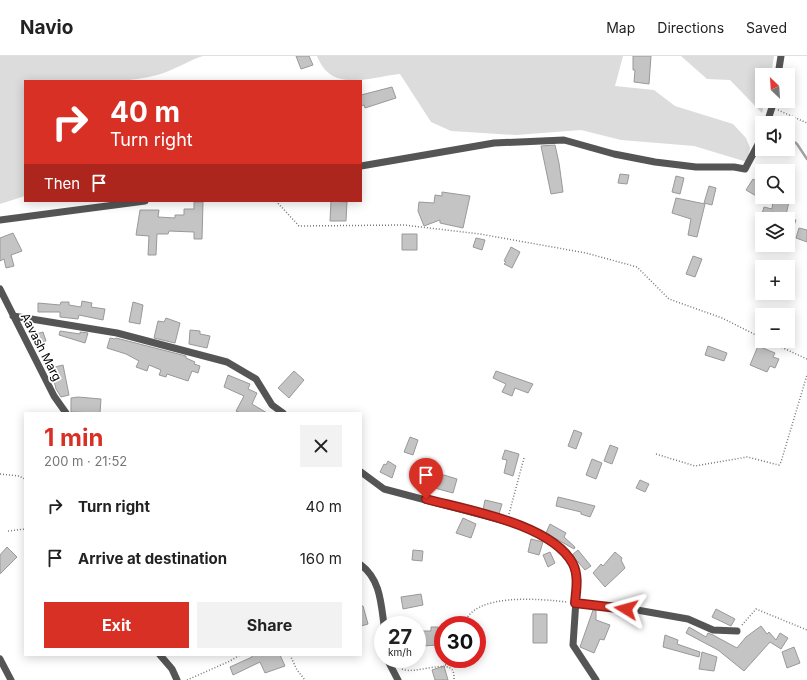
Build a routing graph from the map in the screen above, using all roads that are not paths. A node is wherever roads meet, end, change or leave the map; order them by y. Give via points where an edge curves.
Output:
1 (781, 56) edge
2 (779, 68) edge
3 (755, 150) edge
4 (362, 166) edge
5 (137, 202) edge
6 (0, 220) edge
7 (0, 289) edge
8 (3, 301) edge
9 (13, 316) junction
10 (65, 412) edge
11 (282, 412) edge
12 (362, 473) edge
13 (362, 566) edge
14 (575, 603) junction
15 (383, 616) edge
16 (737, 631) road end
17 (161, 656) edge
18 (0, 659) edge
19 (392, 668) edge
20 (11, 680) edge
21 (177, 680) edge
22 (398, 680) edge
23 (596, 680) edge

1 - 2 street
3 - 4 street via 745,169 734,166 696,167 655,162 564,140 494,143
5 - 6 street
7 - 8 street, Aavash Marg
8 - 9 street, Aavash Marg
9 - 10 street, Aavash Marg via 54,396
9 - 11 street via 117,333 227,362 256,379 272,405
12 - 14 street via 384,489 524,526 552,542 574,565 577,585
13 - 15 street via 374,578 380,595
14 - 16 street via 637,610 688,619 713,630
14 - 23 street via 573,645
17 - 21 street
18 - 20 street
19 - 22 street

